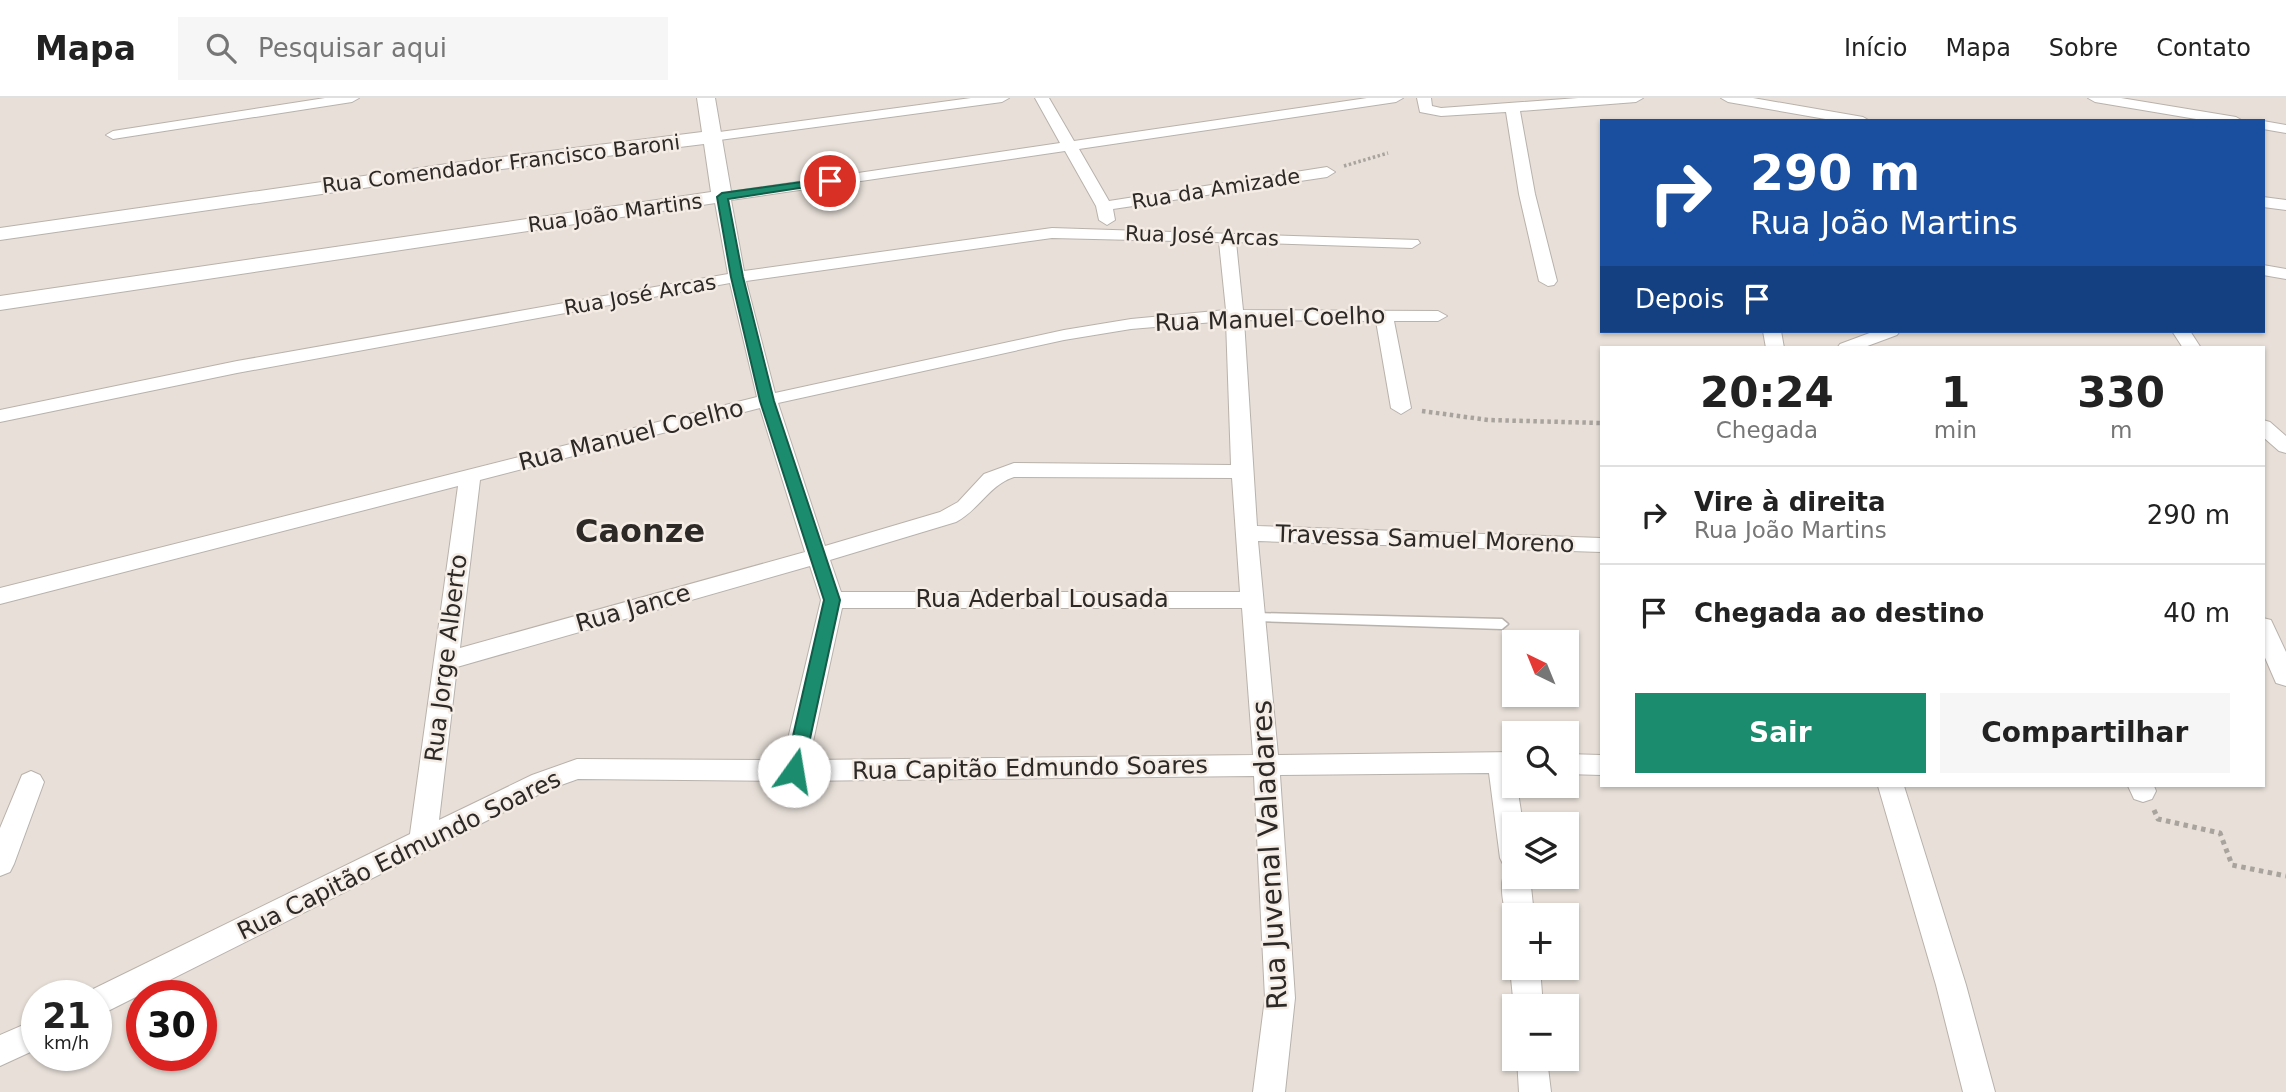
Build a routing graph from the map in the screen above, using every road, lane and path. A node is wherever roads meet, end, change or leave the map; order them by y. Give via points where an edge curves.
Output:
1 (352, 98) edge
2 (706, 98) edge
3 (1002, 98) edge
4 (1042, 98) edge
5 (1396, 98) edge
6 (1636, 98) edge
7 (1725, 102) edge
8 (2096, 102) edge
9 (1427, 105) edge
10 (1512, 108) junction
11 (1848, 119) edge
12 (2221, 119) edge
13 (2265, 125) edge
14 (2286, 129) edge
15 (113, 135) dead end
16 (712, 137) junction
17 (1071, 146) junction
18 (1388, 153) dead end
19 (1327, 172) joint
20 (722, 197) junction
21 (2265, 202) edge
22 (2286, 205) edge
23 (1104, 206) junction
24 (1110, 233) junction
25 (0, 234) edge
26 (1227, 237) junction
27 (1412, 243) dead end
28 (2265, 270) edge
29 (2286, 274) edge
30 (737, 277) junction
31 (1548, 281) dead end
32 (0, 303) edge
33 (1235, 315) junction
34 (1384, 316) junction
35 (1438, 316) dead end
36 (1886, 333) edge
37 (1851, 346) edge
38 (767, 401) junction
39 (1401, 408) joint
40 (0, 416) edge
41 (1600, 423) edge
42 (2265, 427) edge
43 (2286, 447) edge
44 (1242, 472) junction
45 (470, 475) junction
46 (1248, 533) junction
47 (1600, 545) edge
48 (820, 555) junction
49 (0, 596) edge
50 (832, 600) junction
51 (1254, 609) junction
52 (1502, 624) dead end
53 (2265, 632) edge
54 (446, 661) junction
55 (2278, 674) edge
56 (1502, 762) edge
57 (1579, 764) edge
58 (1268, 765) junction
59 (1600, 765) edge
60 (794, 771) junction
61 (31, 782) dead end
62 (1891, 787) edge
63 (2142, 788) edge
64 (423, 841) junction
65 (0, 864) edge
66 (2286, 876) edge
67 (112, 995) edge
68 (21, 1041) edge
69 (0, 1051) edge
70 (1533, 1071) edge
71 (1269, 1092) edge
72 (1535, 1092) edge
73 (1979, 1092) edge

1 - 15 street
2 - 16 street
3 - 16 street, Rua Comendador Francisco Baroni
4 - 17 street
5 - 17 street, Rua João Martins
6 - 10 street
7 - 11 street
8 - 12 street
9 - 10 street
10 - 31 street
13 - 14 street
16 - 20 street
16 - 25 street, Rua Comendador Francisco Baroni
17 - 20 street, Rua João Martins
17 - 23 street
18 - 19 path
19 - 23 street, Rua da Amizade
20 - 30 street
20 - 32 street, Rua João Martins
21 - 22 street
23 - 24 street
24 - 26 street, Rua José Arcas
24 - 30 street, Rua José Arcas via 1004,238
26 - 27 street, Rua José Arcas
26 - 33 street, Rua Juvenal Valadares
28 - 29 street
30 - 38 street
30 - 40 street, Rua José Arcas via 237,367
33 - 34 street, Rua Manuel Coelho
33 - 38 street, Rua Manuel Coelho via 1064,335
33 - 44 street, Rua Juvenal Valadares
34 - 35 street, Rua Manuel Coelho
34 - 39 street
36 - 37 street
38 - 45 street, Rua Manuel Coelho
38 - 48 street
39 - 41 path via 1488,420
42 - 43 street
44 - 46 street, Rua Juvenal Valadares
44 - 48 street, Rua Jance via 1014,470 983,483 957,513
45 - 49 street, Rua Manuel Coelho
45 - 54 street, Rua Jorge Alberto
46 - 47 street, Travessa Samuel Moreno
46 - 51 street, Rua Juvenal Valadares
48 - 50 street
48 - 54 street, Rua Jance
50 - 51 street, Rua Aderbal Lousada
50 - 60 street
51 - 52 lane
51 - 58 street, Rua Juvenal Valadares
53 - 55 street
54 - 64 street, Rua Jorge Alberto
56 - 58 street, Rua Capitão Edmundo Soares
57 - 59 street
58 - 60 street, Rua Capitão Edmundo Soares
58 - 71 street, Rua Juvenal Valadares via 1280,998
60 - 64 street, Rua Capitão Edmundo Soares via 577,769
61 - 65 street
62 - 73 street
63 - 66 path via 2158,819 2220,833 2232,865
64 - 67 street, Rua Capitão Edmundo Soares
68 - 69 street
70 - 72 street

